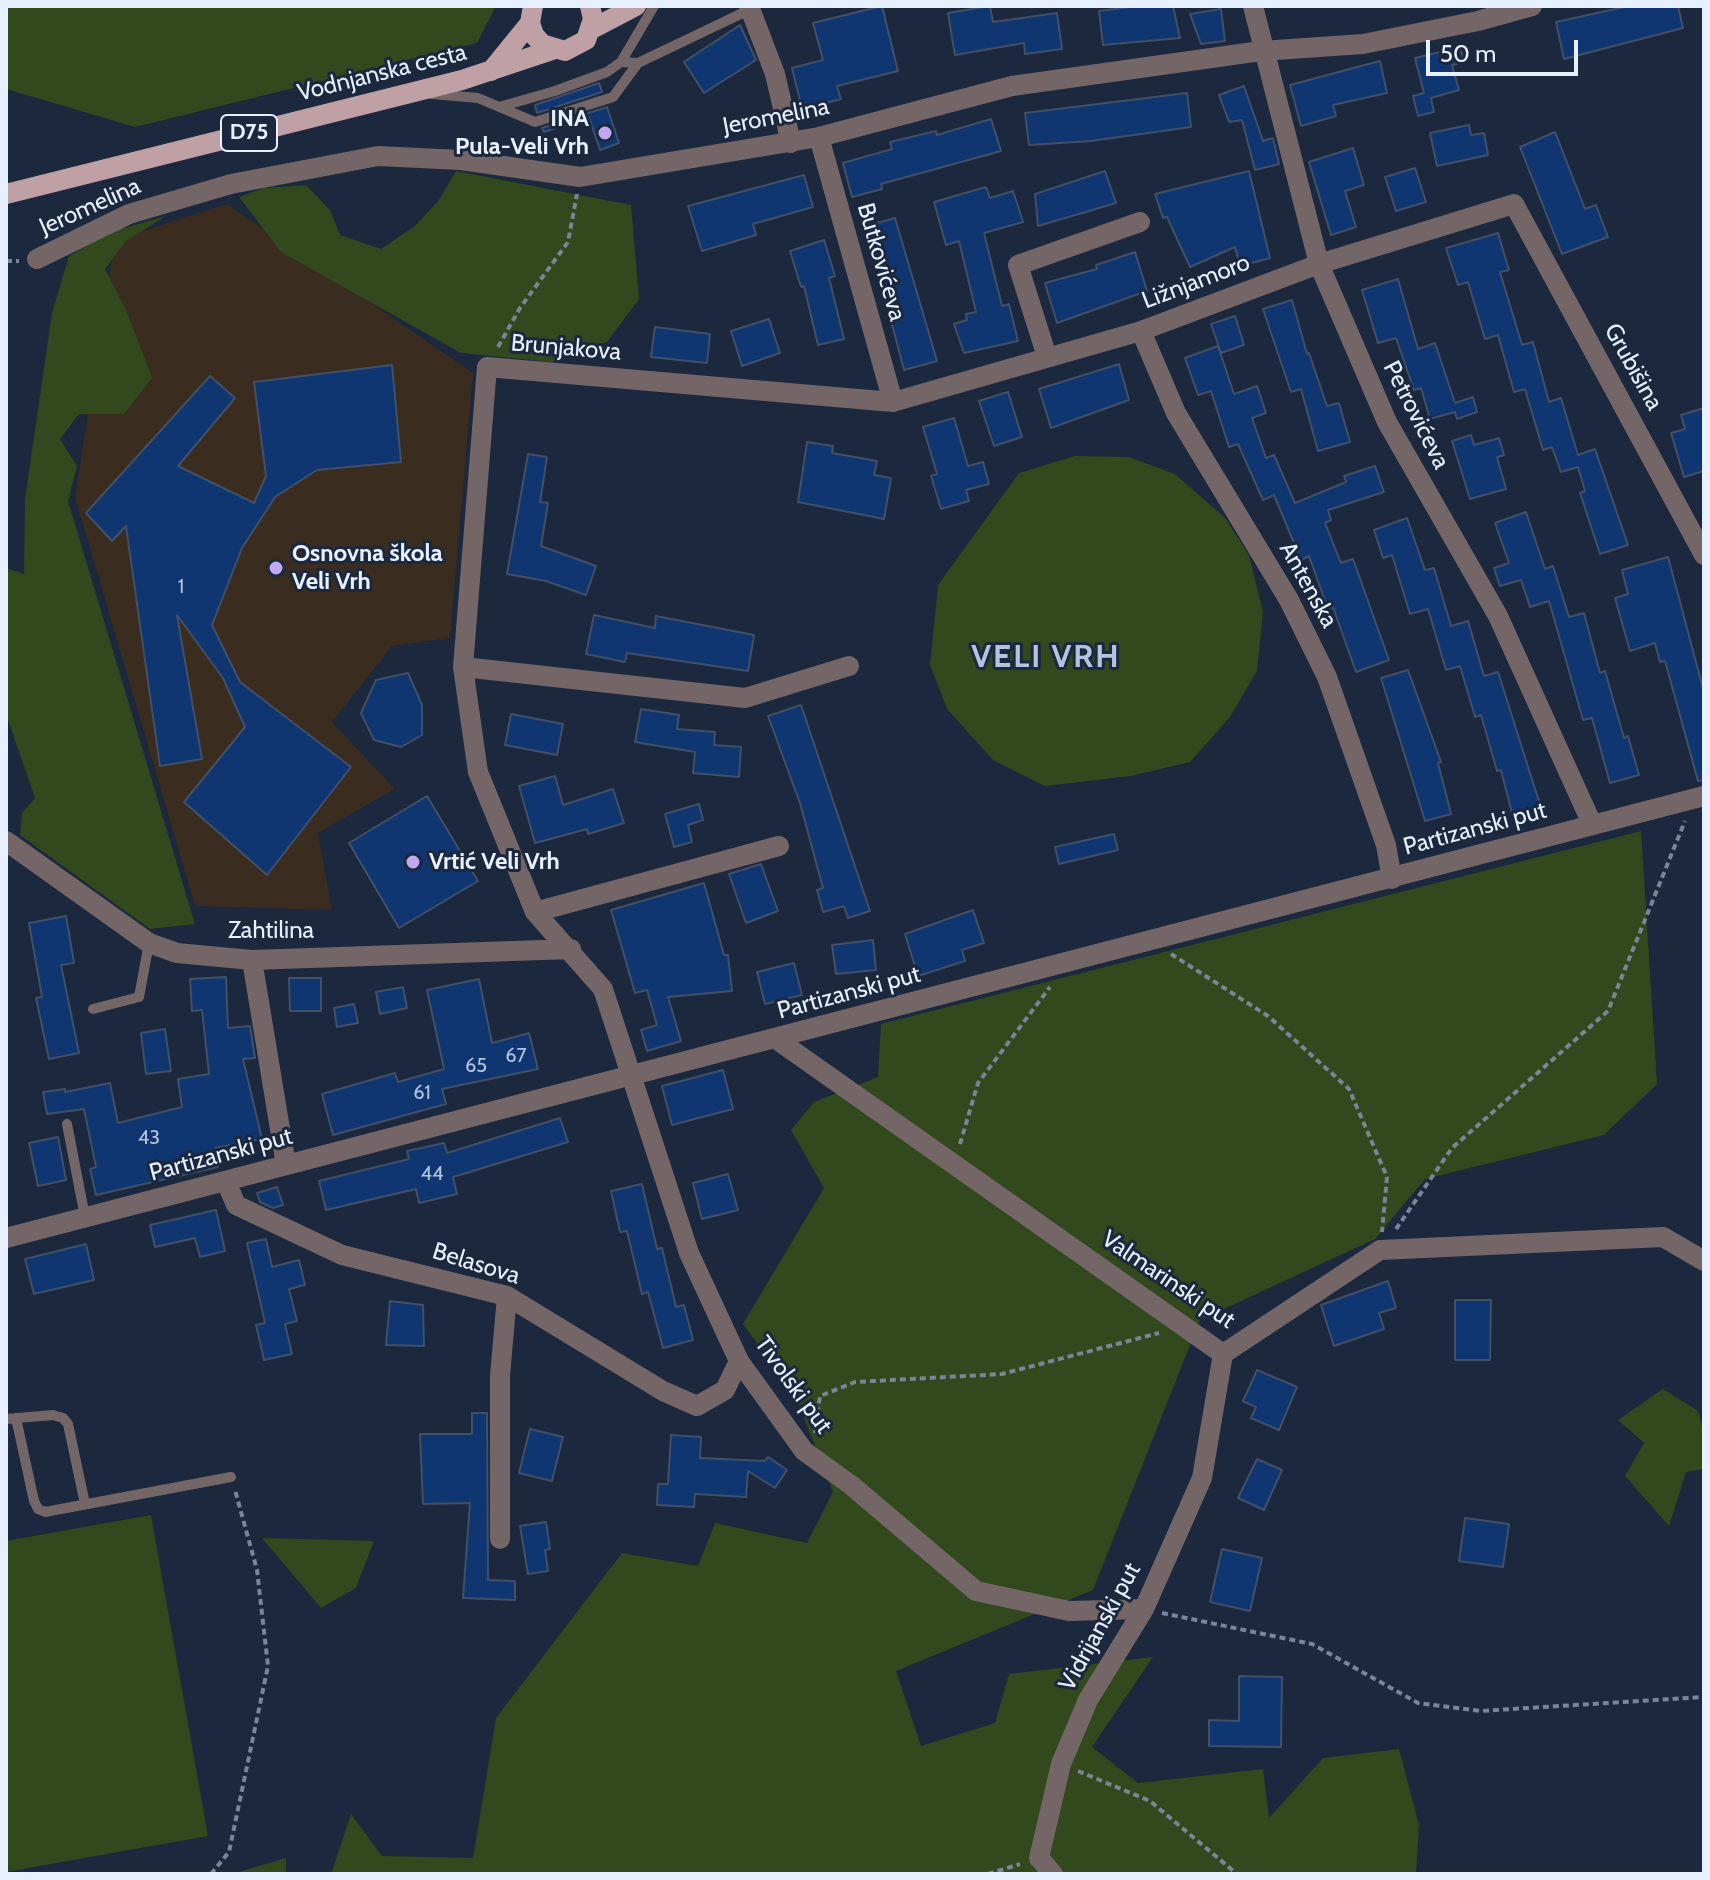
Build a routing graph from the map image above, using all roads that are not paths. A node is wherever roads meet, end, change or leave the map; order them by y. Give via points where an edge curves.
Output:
1 (590, 6) edge
2 (634, 6) edge
3 (654, 6) edge
4 (1253, 6) edge
5 (1532, 6) edge
6 (750, 7) edge
7 (532, 14) edge
8 (1478, 14) edge
9 (592, 29) junction
10 (552, 50) junction
11 (1261, 51) junction
12 (621, 62) junction
13 (638, 63) junction
14 (491, 71) junction
15 (410, 94) junction
16 (499, 107) junction
17 (819, 137) junction
18 (791, 143) junction
19 (6, 194) edge
20 (1514, 204) joint
21 (1140, 222) dead end
22 (37, 259) dead end
23 (1319, 264) junction
24 (1141, 331) junction
25 (1047, 357) junction
26 (893, 402) junction
27 (1704, 555) edge
28 (849, 666) dead end
29 (463, 667) junction
30 (1699, 797) edge
31 (1592, 824) junction
32 (6, 841) edge
33 (779, 846) dead end
34 (1392, 879) junction
35 (535, 912) junction
36 (149, 943) junction
37 (571, 949) junction
38 (252, 960) junction
39 (93, 1009) dead end
40 (776, 1039) junction
41 (632, 1076) junction
42 (67, 1124) dead end
43 (286, 1165) junction
44 (226, 1181) junction
45 (85, 1217) junction
46 (6, 1238) edge
47 (1704, 1261) edge
48 (507, 1296) junction
49 (1223, 1354) junction
50 (739, 1361) junction
51 (11, 1419) edge
52 (231, 1477) road end
53 (85, 1504) junction
54 (500, 1539) dead end
55 (1144, 1609) junction
56 (1053, 1874) edge

1 - 9 main road
2 - 9 main road, D75
3 - 12 lane
4 - 11 street, Petrovićeva
5 - 8 street, Jeromelina
6 - 13 lane
6 - 18 street via 775,74
7 - 10 main road via 542,44
7 - 14 main road, Vodnjanska cesta
8 - 11 street, Jeromelina via 1363,44
9 - 10 main road, D75 via 577,48
10 - 14 main road, Vodnjanska cesta / D75
11 - 17 street, Jeromelina via 1012,86
11 - 23 street, Petrovićeva
12 - 13 lane
12 - 16 lane via 607,72
13 - 16 lane via 613,97 535,122
14 - 15 main road, Vodnjanska cesta / D75
15 - 16 lane via 478,98
15 - 19 main road, Vodnjanska cesta / D75
17 - 18 street, Jeromelina
17 - 26 street, Butkovićeva
18 - 22 street, Jeromelina via 580,177 461,160 378,156 231,184 129,214
20 - 23 street, Ližnjamoro
20 - 27 street, Grubišina
21 - 25 street via 1018,265
23 - 24 street, Ližnjamoro
23 - 31 street, Petrovićeva via 1387,422 1498,616
24 - 25 street, Ližnjamoro
24 - 34 street, Antenska via 1176,413 1289,600 1327,677 1386,845
25 - 26 street, Ližnjamoro
26 - 29 street, Brunjakova via 487,367
28 - 29 street via 745,698
29 - 35 street, Brunjakova via 478,772
30 - 31 street, Partizanski put
31 - 34 street, Partizanski put
32 - 36 street, Zahtilina
33 - 35 street
34 - 40 street, Partizanski put
35 - 37 street, Brunjakova
36 - 38 street, Zahtilina via 177,953
36 - 39 lane via 139,997
37 - 38 street, Zahtilina
37 - 41 street, Brunjakova via 603,989
38 - 43 street
40 - 41 street, Partizanski put
40 - 49 street, Valmarinski put
41 - 43 street, Partizanski put
41 - 50 street, Tivolski put via 689,1253
42 - 45 lane
43 - 44 street, Partizanski put
44 - 45 street, Partizanski put
44 - 48 street, Belasova via 236,1205 342,1255
45 - 46 street, Partizanski put
47 - 49 street, Valmarinski put via 1663,1237 1380,1250
48 - 50 street, Belasova via 663,1391 697,1406 725,1390
48 - 54 street via 500,1376
49 - 55 street, Vidrijanski put via 1202,1478
50 - 55 street, Tivolski put via 812,1456 976,1591 1069,1611
51 - 53 lane via 63,1418
51 - 53 lane via 38,1509
52 - 53 lane
55 - 56 street, Vidrijanski put via 1088,1700 1061,1764 1039,1858

